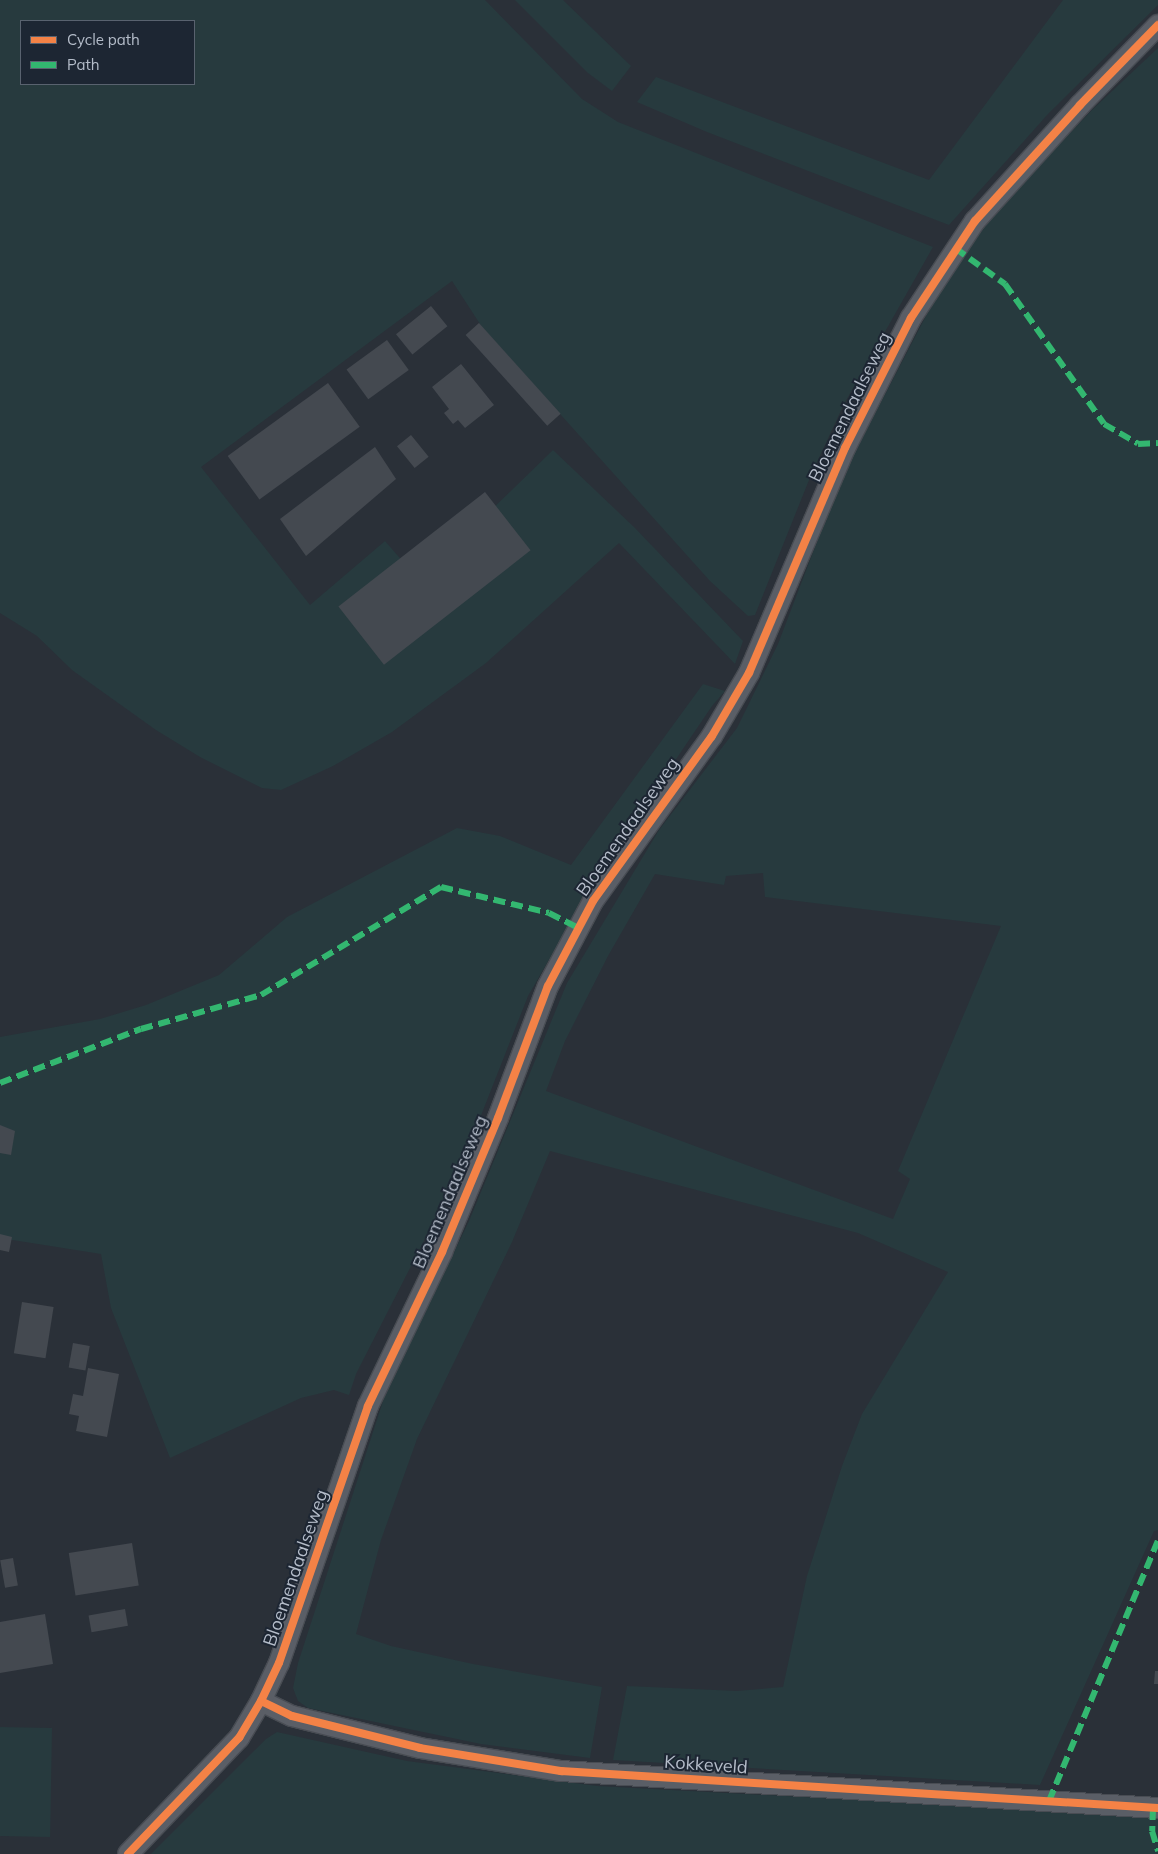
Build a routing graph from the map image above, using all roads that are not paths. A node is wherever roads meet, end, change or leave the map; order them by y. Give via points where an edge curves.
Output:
1 (1158, 25) edge
2 (261, 1701) junction
3 (1158, 1808) edge
4 (128, 1854) edge

1 - 2 street, Bloemendaalseweg via 1029,159 975,221 936,276 845,448 749,673 712,736 594,901 562,959 442,1252 368,1406 279,1662
2 - 3 street, Kokkeveld via 292,1716 420,1748 561,1771
2 - 4 street, Bloemendaalseweg via 239,1738

